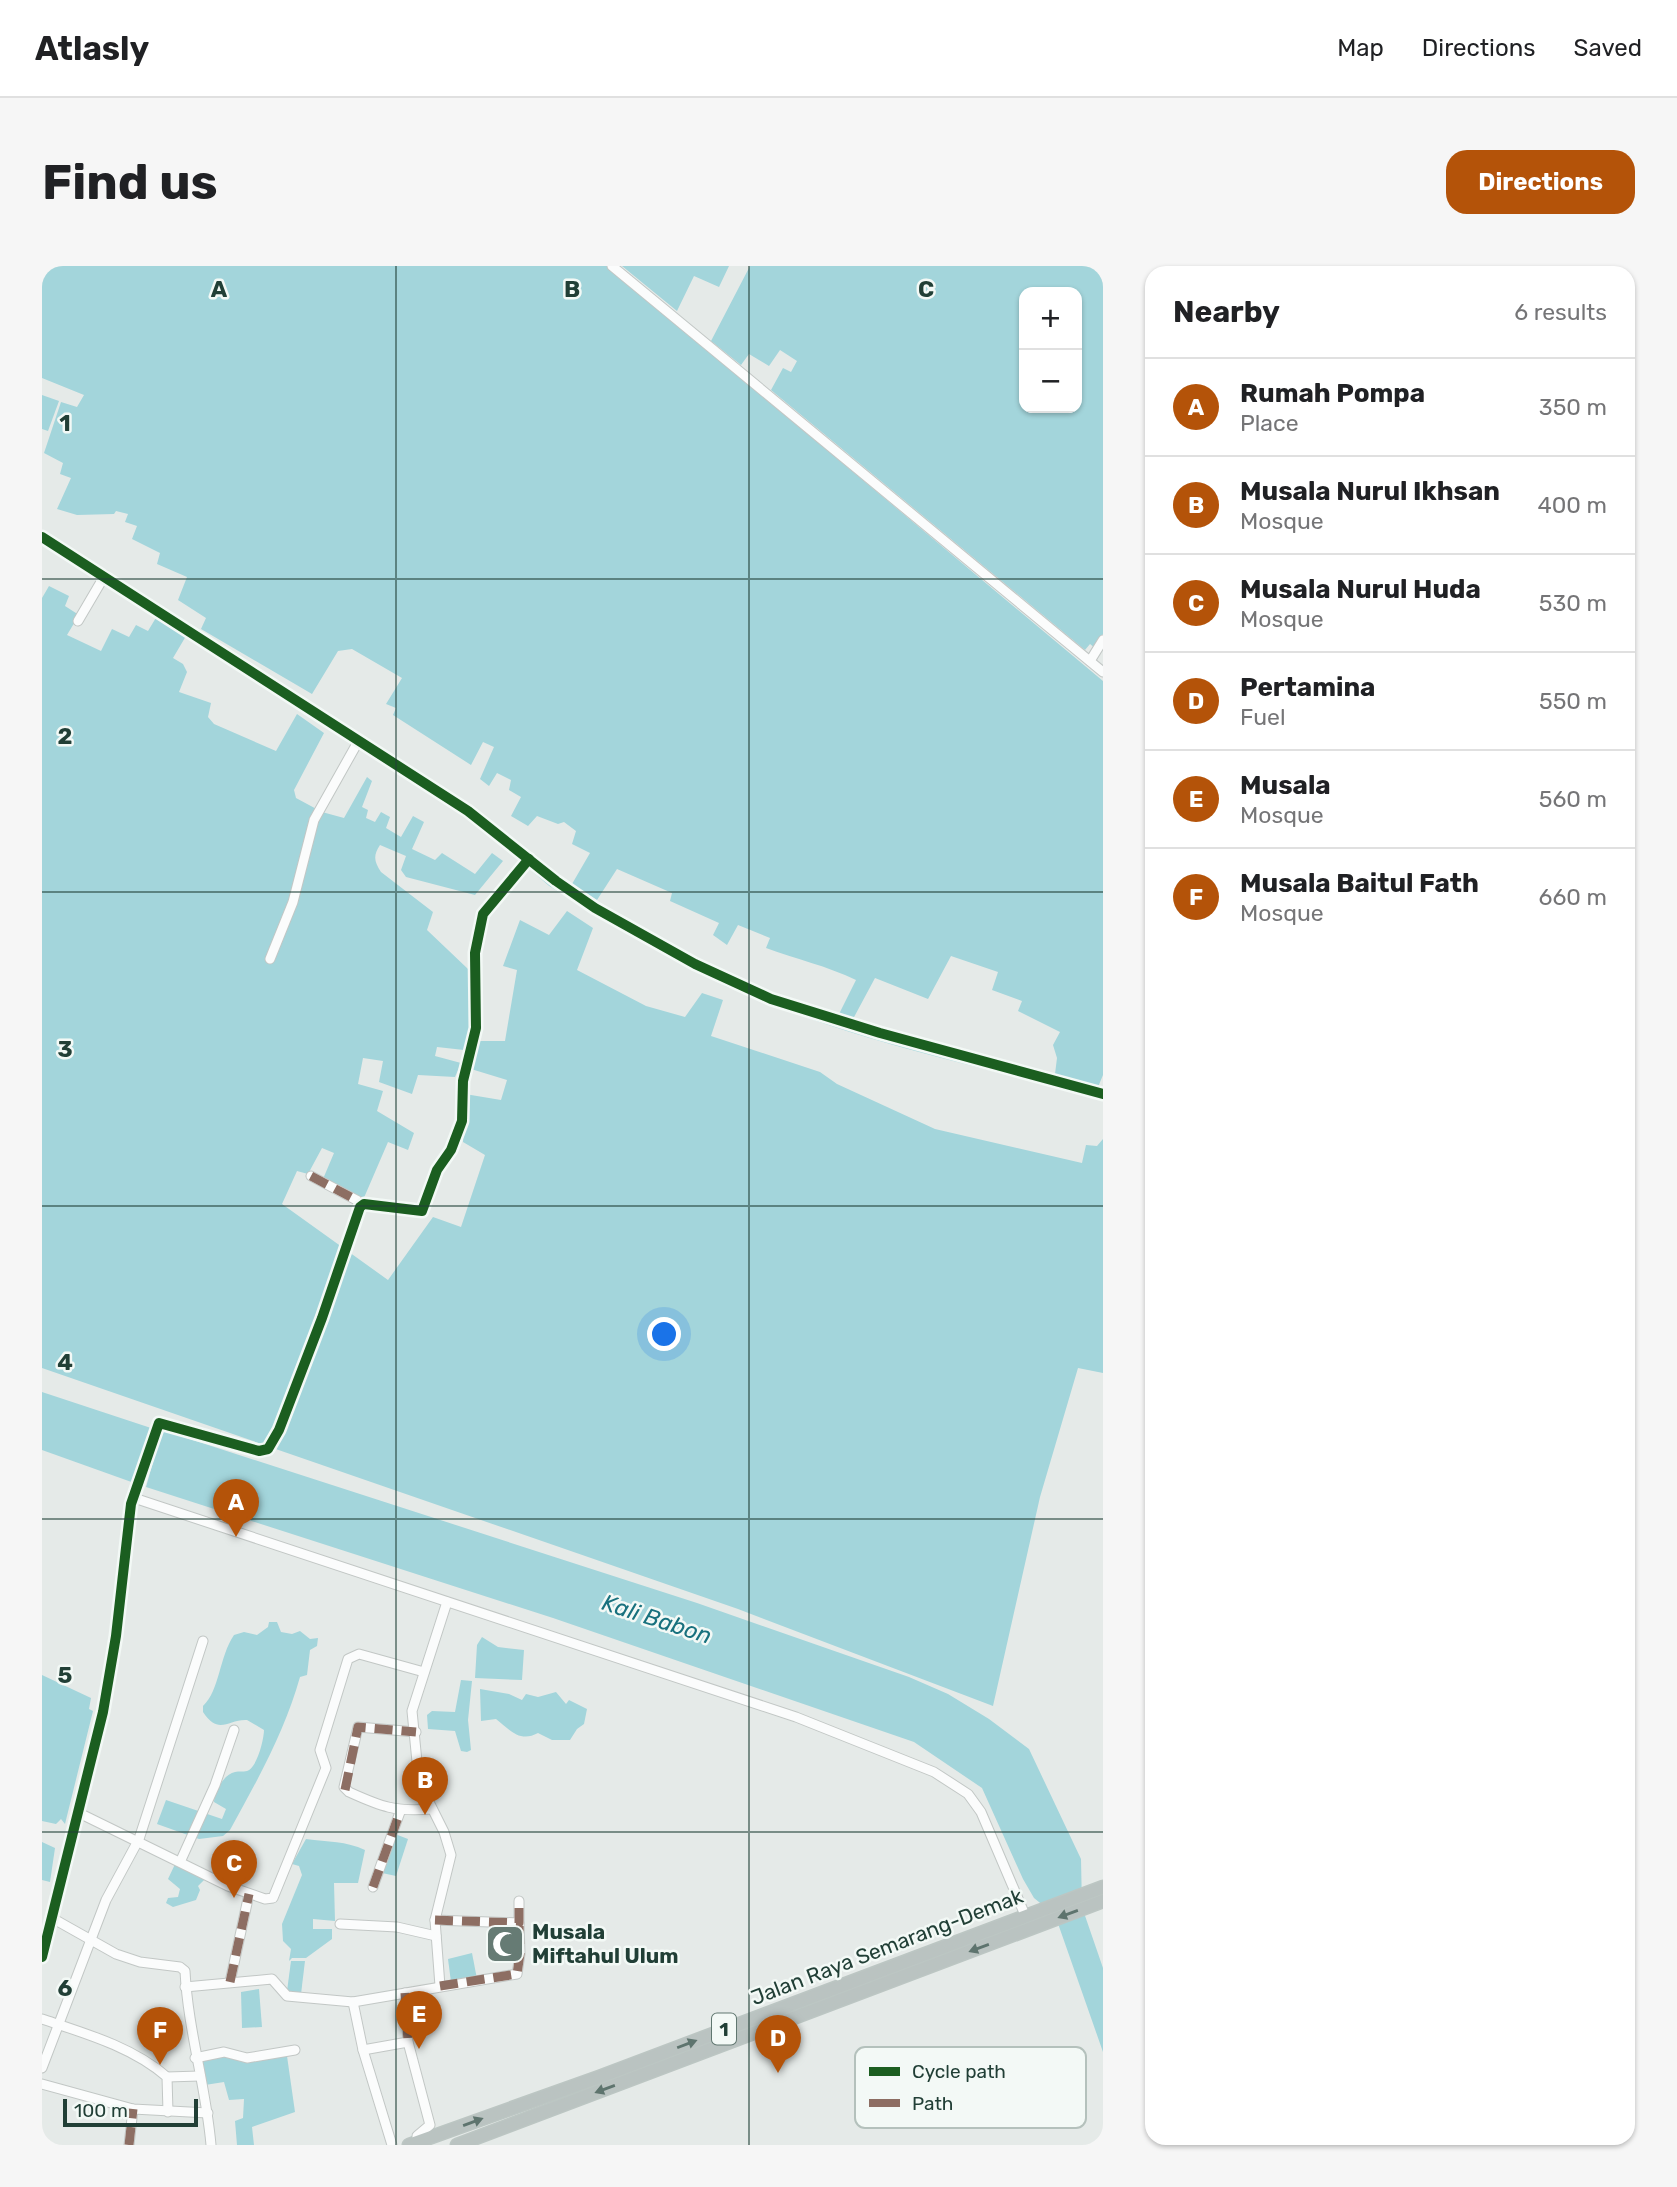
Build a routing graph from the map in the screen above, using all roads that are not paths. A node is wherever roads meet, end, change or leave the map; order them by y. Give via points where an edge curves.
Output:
1 (612, 266) edge
2 (42, 537) edge
3 (105, 575) junction
4 (78, 621) dead end
5 (1103, 640) edge
6 (1090, 661) junction
7 (1103, 672) edge
8 (359, 740) junction
9 (529, 859) junction
10 (270, 960) dead end
11 (1103, 1094) edge
12 (311, 1176) dead end
13 (365, 1204) junction
14 (134, 1498) junction
15 (447, 1602) junction
16 (204, 1640) dead end
17 (424, 1672) junction
18 (234, 1730) dead end
19 (416, 1732) junction
20 (432, 1809) junction
21 (79, 1812) junction
22 (400, 1812) junction
23 (139, 1839) junction
24 (181, 1860) junction
25 (373, 1887) dead end
26 (1103, 1887) edge
27 (249, 1894) junction
28 (519, 1901) dead end
29 (1098, 1903) edge
30 (1025, 1915) junction
31 (52, 1918) junction
32 (435, 1920) junction
33 (519, 1923) junction
34 (341, 1924) dead end
35 (436, 1936) junction
36 (90, 1940) junction
37 (42, 1957) edge
38 (230, 1982) junction
39 (439, 1986) junction
40 (186, 1987) junction
41 (405, 1993) junction
42 (353, 2002) junction
43 (42, 2018) edge
44 (59, 2024) junction
45 (408, 2042) junction
46 (295, 2050) dead end
47 (363, 2050) junction
48 (195, 2058) junction
49 (42, 2068) edge
50 (200, 2076) junction
51 (167, 2077) junction
52 (42, 2084) edge
53 (133, 2109) junction
54 (168, 2112) junction
55 (208, 2113) junction
56 (413, 2143) edge
57 (129, 2145) edge
58 (211, 2145) edge
59 (392, 2145) edge
60 (457, 2145) edge

1 - 6 street
2 - 3 street
3 - 4 street
3 - 8 street
5 - 6 street
6 - 7 street
8 - 9 street via 468,811
8 - 10 street via 314,820 293,902
9 - 11 street via 595,908 695,964 771,999
9 - 13 street via 483,915 475,953 476,1028 463,1081 462,1121 424,1209 417,1212
12 - 13 street
13 - 14 street via 360,1207 322,1318 268,1449 259,1451 159,1423
14 - 15 street
14 - 21 street via 103,1712
15 - 17 street
15 - 30 street via 796,1717 952,1780 981,1812
16 - 23 street
17 - 19 street via 413,1707
17 - 27 street via 359,1654 350,1656 320,1750 326,1768 276,1895 270,1900
18 - 24 street
19 - 20 street via 418,1778
19 - 22 street via 358,1727 345,1790
20 - 22 street
20 - 32 street via 451,1854
21 - 23 street
21 - 31 street
22 - 25 street
23 - 24 street
23 - 36 street
24 - 27 street
26 - 30 highway, Jalan Raya Semarang-Demak / 1
27 - 38 street
28 - 33 street
29 -> 60 highway, Jalan Raya Semarang-Demak / 1
56 -> 30 highway, Jalan Raya Semarang-Demak / 1
31 - 36 street
31 - 37 street
32 - 33 street
32 - 35 street
33 - 39 street via 517,1974
34 - 35 street via 397,1927
35 - 39 street
36 - 40 street via 131,1960 180,1967 185,1971
36 - 44 street
38 - 40 street
38 - 42 street via 272,1979 287,1996
39 - 41 street
40 - 48 street
41 - 42 street
41 - 45 street
42 - 47 street
43 - 44 street
44 - 49 street
44 - 51 street via 136,2055
45 - 47 street
45 - 56 street via 429,2125
46 - 48 street via 247,2058 215,2052
47 - 59 street
48 - 50 street
50 - 51 street
50 - 55 street
51 - 54 street
52 - 53 street
53 - 54 street
53 - 57 street
54 - 55 street
55 - 58 street

